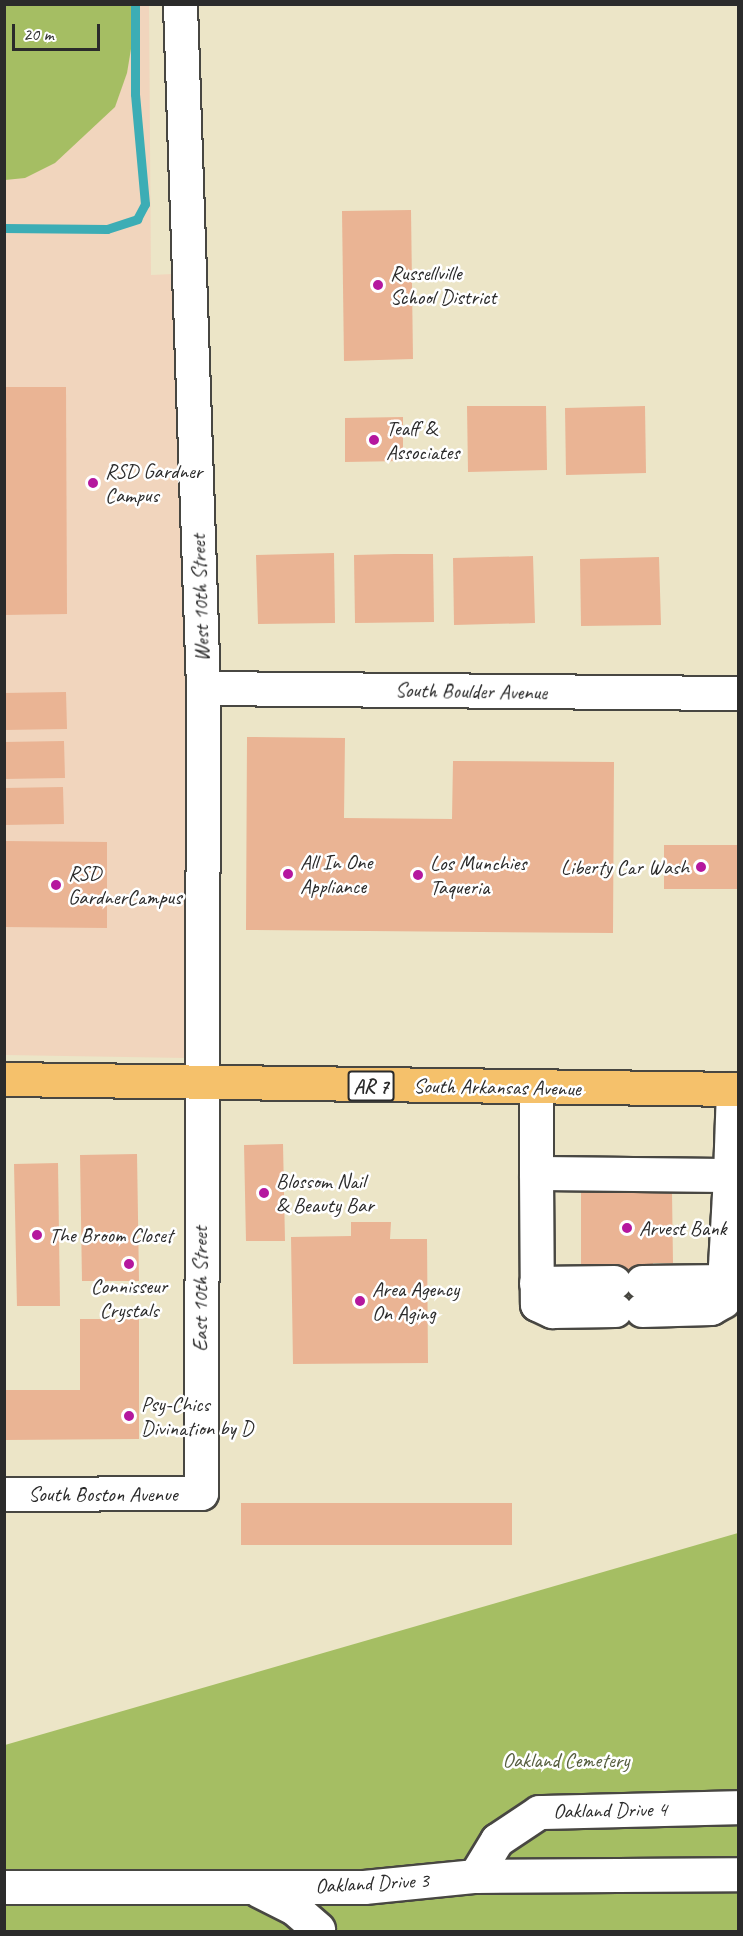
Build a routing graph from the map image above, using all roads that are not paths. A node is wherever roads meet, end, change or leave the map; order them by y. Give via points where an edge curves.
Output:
1 (180, 4) edge
2 (202, 688) junction
3 (738, 693) edge
4 (4, 1079) edge
5 (200, 1084) junction
6 (536, 1087) junction
7 (736, 1089) edge
8 (536, 1173) junction
9 (730, 1175) junction
10 (201, 1493) joint
11 (4, 1494) edge
12 (738, 1807) edge
13 (738, 1874) edge
14 (475, 1876) junction
15 (4, 1887) edge
16 (254, 1887) junction
17 (364, 1887) junction
18 (317, 1930) edge

1 - 2 street, West 10th Street
2 - 3 street, South Boulder Avenue
2 - 5 street, West 10th Street
4 - 5 highway, South Arkansas Avenue / AR 7
5 - 6 highway, South Arkansas Avenue / AR 7
5 - 10 street, East 10th Street
6 - 7 highway, South Arkansas Avenue / AR 7
6 - 8 street
7 - 9 street
8 - 9 street
8 - 9 street via 536,1290 628,1296 711,1308 726,1288
10 - 11 street, South Boston Avenue
12 - 14 street, Oakland Drive 4 via 539,1812 497,1840
13 - 14 street, Oakland Drive 3
14 - 17 street, Oakland Drive 3
15 - 16 street, Oakland Drive 3
16 - 17 street, Oakland Drive 3
16 - 18 street via 294,1908
17 - 18 street

